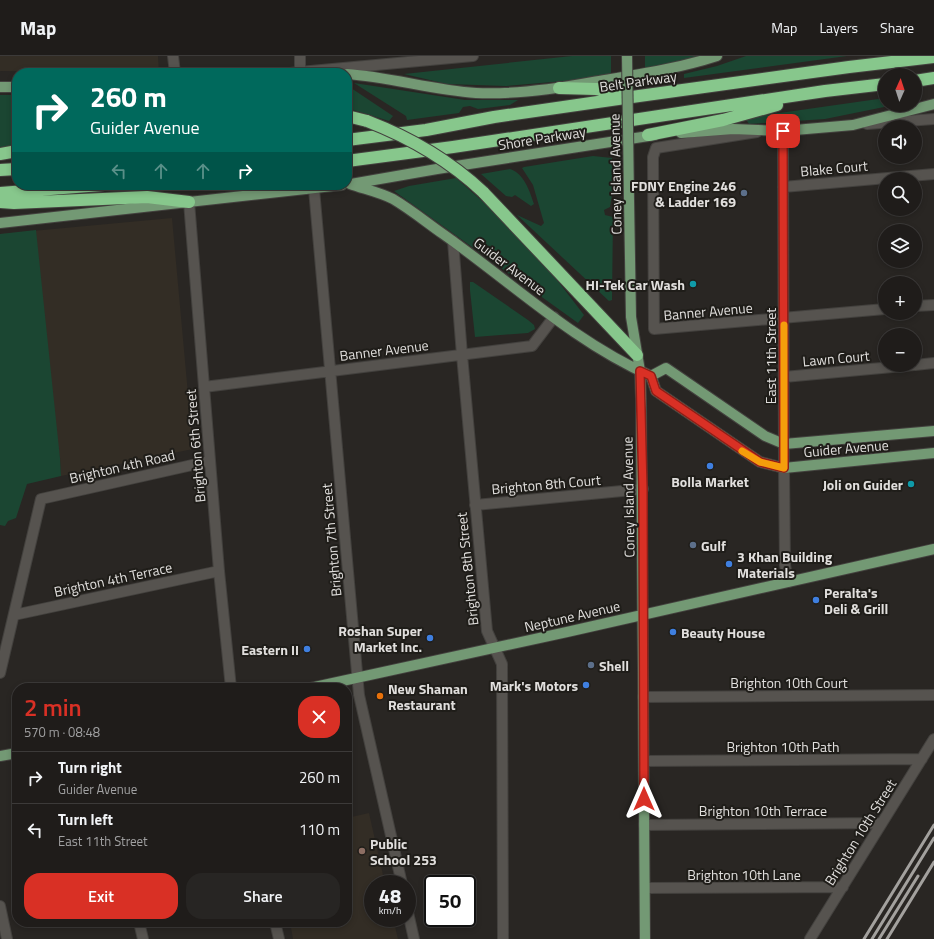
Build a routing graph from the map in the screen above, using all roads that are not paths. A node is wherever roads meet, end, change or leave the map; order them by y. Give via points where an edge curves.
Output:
1 (173, 56) edge
2 (300, 56) edge
3 (473, 56) edge
4 (627, 56) edge
5 (718, 56) edge
6 (934, 57) edge
7 (433, 58) edge
8 (174, 68) edge
9 (300, 68) edge
10 (338, 68) edge
11 (352, 74) edge
12 (934, 78) edge
13 (922, 79) edge
14 (878, 85) edge
15 (0, 87) edge
16 (12, 87) edge
17 (559, 88) junction
18 (826, 91) junction
19 (639, 96) junction
20 (934, 104) edge
21 (352, 117) edge
22 (934, 119) edge
23 (853, 125) junction
24 (767, 131) junction
25 (783, 131) junction
26 (648, 135) junction
27 (352, 139) edge
28 (12, 152) edge
29 (0, 154) edge
30 (352, 159) edge
31 (12, 169) edge
32 (0, 170) edge
33 (934, 174) edge
34 (352, 183) edge
35 (352, 186) edge
36 (783, 187) junction
37 (38, 190) edge
38 (304, 190) edge
39 (314, 190) edge
40 (0, 193) edge
41 (0, 202) edge
42 (189, 202) junction
43 (0, 223) edge
44 (454, 241) junction
45 (934, 305) edge
46 (922, 306) edge
47 (878, 310) edge
48 (554, 317) junction
49 (784, 318) junction
50 (654, 329) joint
51 (462, 355) junction
52 (637, 355) junction
53 (934, 363) edge
54 (922, 364) edge
55 (878, 368) edge
56 (331, 371) junction
57 (640, 371) junction
58 (651, 376) junction
59 (784, 377) junction
60 (204, 387) junction
61 (934, 431) edge
62 (784, 444) junction
63 (934, 453) edge
64 (210, 461) junction
65 (784, 468) junction
66 (643, 489) junction
67 (475, 505) junction
68 (934, 549) edge
69 (219, 571) junction
70 (788, 582) junction
71 (643, 614) junction
72 (14, 615) junction
73 (495, 648) junction
74 (0, 673) edge
75 (357, 678) junction
76 (230, 683) edge
77 (334, 683) edge
78 (934, 696) edge
79 (644, 697) junction
80 (934, 739) edge
81 (12, 754) edge
82 (0, 756) edge
83 (922, 759) junction
84 (644, 761) junction
85 (882, 823) junction
86 (644, 825) junction
87 (400, 875) edge
88 (843, 887) junction
89 (644, 888) junction
90 (0, 906) edge
91 (140, 927) edge
92 (276, 927) edge
93 (411, 927) edge
94 (7, 939) edge
95 (143, 939) edge
96 (279, 939) edge
97 (414, 939) edge
98 (503, 939) edge
99 (645, 939) edge
100 (810, 939) edge

1 - 8 street
2 - 9 street
3 - 7 street
4 - 52 main road, Coney Island Avenue, bridge via 631,317
5 - 17 main road via 670,69
6 - 19 highway, Belt Parkway
7 - 10 street
11 - 17 main road via 475,93
12 - 13 highway
14 - 18 highway
15 - 16 main road
17 - 19 highway via 596,89
18 - 26 highway via 723,120
18 - 30 highway via 418,152
19 - 27 highway, Belt Parkway
20 - 23 main road, Shore Parkway
21 - 52 highway, bridge via 394,131 420,144 472,181
22 - 23 street, Shore Parkway
23 - 25 main road, Shore Parkway
24 - 25 main road, Shore Parkway
24 - 26 main road, Shore Parkway via 733,129
24 - 50 street, Shore Parkway via 656,148 653,157
25 - 36 street, East 11th Street
26 - 34 main road, Shore Parkway
28 - 29 highway
31 - 32 highway
33 - 36 street, Blake Court
35 - 44 main road, Guider Avenue via 391,198
36 - 49 street, East 11th Street
37 - 40 highway
38 - 42 main road, Shore Parkway
39 - 56 street, Brighton 7th Street
41 - 42 highway via 147,197
42 - 43 main road, Shore Parkway
42 - 60 street, Brighton 6th Street
44 - 48 main road, Guider Avenue
44 - 51 street, Brighton 8th Street
45 - 46 street
47 - 49 street, Banner Avenue
48 - 51 street, Banner Avenue via 532,346
48 - 57 main road, Guider Avenue via 575,333
49 - 50 street, Banner Avenue
49 - 59 street, East 11th Street
51 - 56 street, Banner Avenue
51 - 67 street, Brighton 8th Street
52 - 57 main road, Coney Island Avenue
53 - 54 street, Lawn Court
55 - 59 street, Lawn Court
56 - 60 street, Banner Avenue
56 - 75 street, Brighton 7th Street
57 - 58 main road, Guider Avenue
57 - 66 main road, Coney Island Avenue
58 - 62 main road, Guider Avenue via 666,368 765,436
58 - 65 main road, Guider Avenue via 656,391 743,452 760,462
59 - 62 street, East 11th Street
60 - 64 street, Brighton 6th Street
61 - 62 main road, Guider Avenue
62 - 65 street, East 11th Street
63 - 65 main road, Guider Avenue
64 - 69 street, Brighton 6th Street
64 - 72 street, Brighton 4th Road via 41,499
65 - 70 street, East 11th Street via 785,566
66 - 67 street, Brighton 8th Court
66 - 71 main road, Coney Island Avenue
67 - 73 street, Brighton 8th Street via 487,631
68 - 70 main road, Neptune Avenue
69 - 72 street, Brighton 4th Terrace
69 - 76 street, Brighton 6th Street
70 - 71 main road, Neptune Avenue
71 - 73 main road, Neptune Avenue
71 - 79 main road, Coney Island Avenue
72 - 74 street
73 - 75 main road, Neptune Avenue
73 - 98 street, Brighton 8th Street via 502,664
75 - 77 main road, Neptune Avenue
75 - 87 street, Brighton 7th Street
78 - 79 street, Brighton 10th Court
79 - 84 main road, Coney Island Avenue
80 - 83 street, Brighton 10th Street
81 - 82 main road
83 - 84 street, Brighton 10th Path
83 - 85 street, Brighton 10th Street
84 - 86 main road, Coney Island Avenue
85 - 86 street, Brighton 10th Terrace
85 - 88 street, Brighton 10th Street
86 - 89 main road, Coney Island Avenue
88 - 89 street, Brighton 10th Lane
88 - 100 street, Brighton 10th Street
89 - 99 main road, Coney Island Avenue
90 - 94 street
91 - 95 street
92 - 96 street
93 - 97 street

